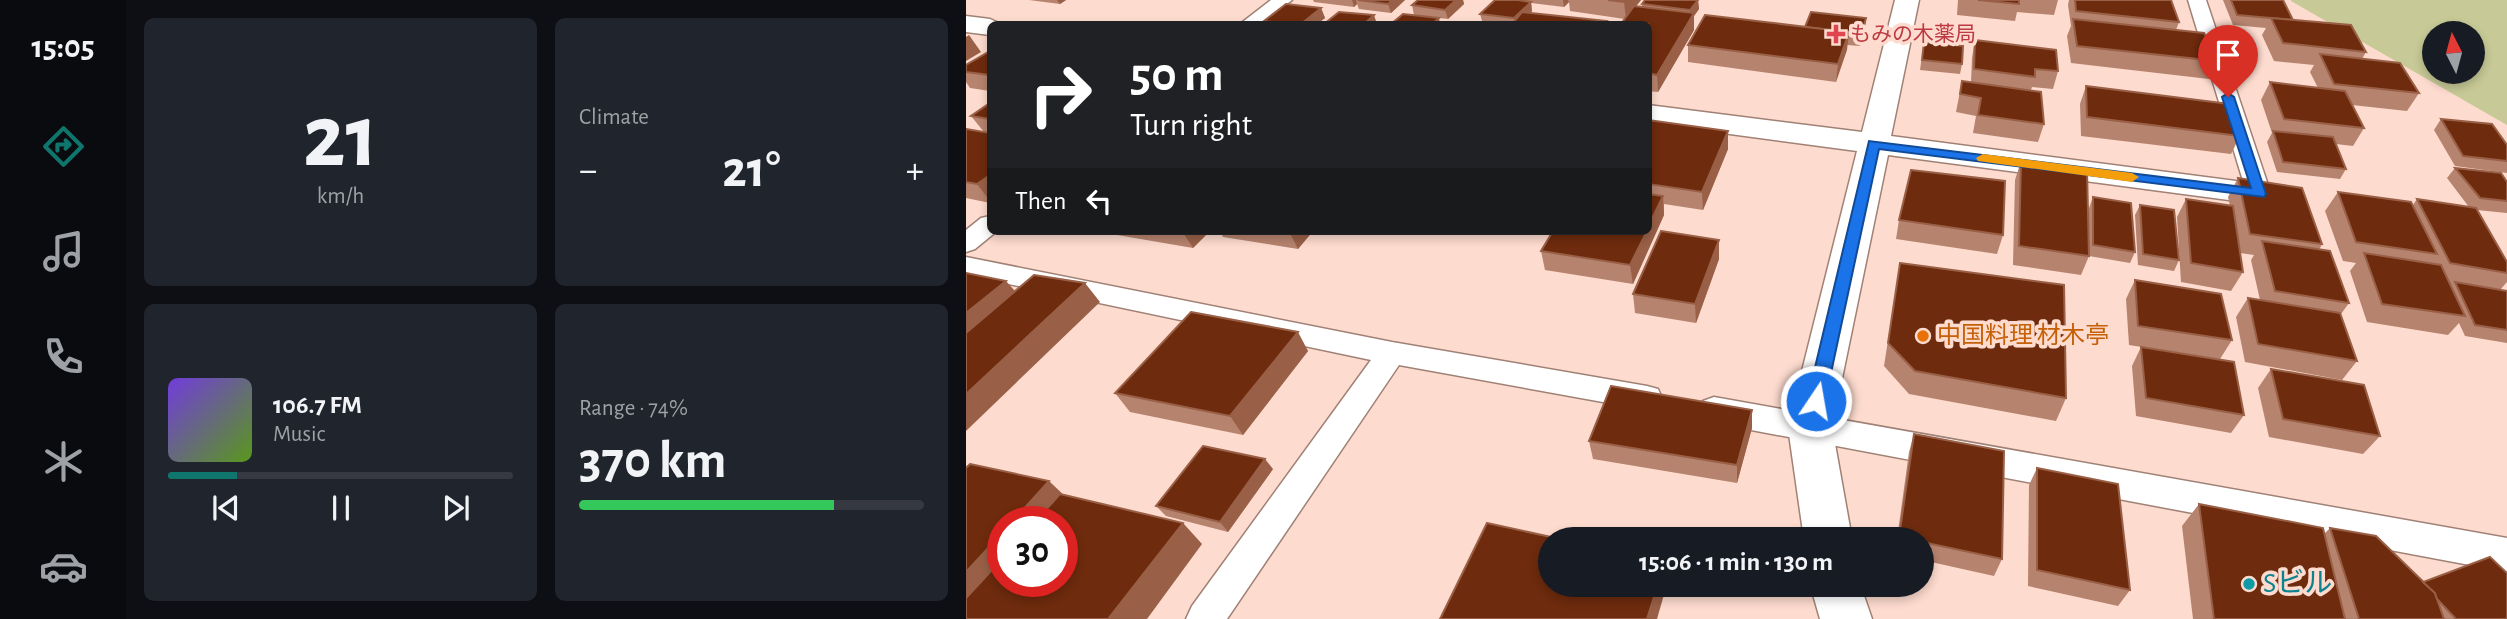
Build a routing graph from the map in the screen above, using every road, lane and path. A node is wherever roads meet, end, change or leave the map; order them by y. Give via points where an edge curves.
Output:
1 (1283, 0) edge
2 (1907, 0) edge
3 (2197, 0) edge
4 (1253, 21) edge
5 (966, 24) edge
6 (987, 27) edge
7 (1652, 115) edge
8 (1874, 144) junction
9 (2259, 194) joint
10 (987, 226) edge
11 (966, 243) edge
12 (966, 266) edge
13 (1392, 353) junction
14 (1810, 427) junction
15 (1826, 527) edge
16 (2507, 555) edge
17 (1839, 597) edge
18 (1205, 619) edge
19 (1846, 619) edge

1 - 4 lane
2 - 8 street
3 - 9 lane
5 - 6 street
7 - 8 street
8 - 9 street
8 - 14 street
10 - 11 lane
12 - 13 lane
13 - 14 lane
13 - 18 lane
14 - 15 street
14 - 16 lane
17 - 19 street

